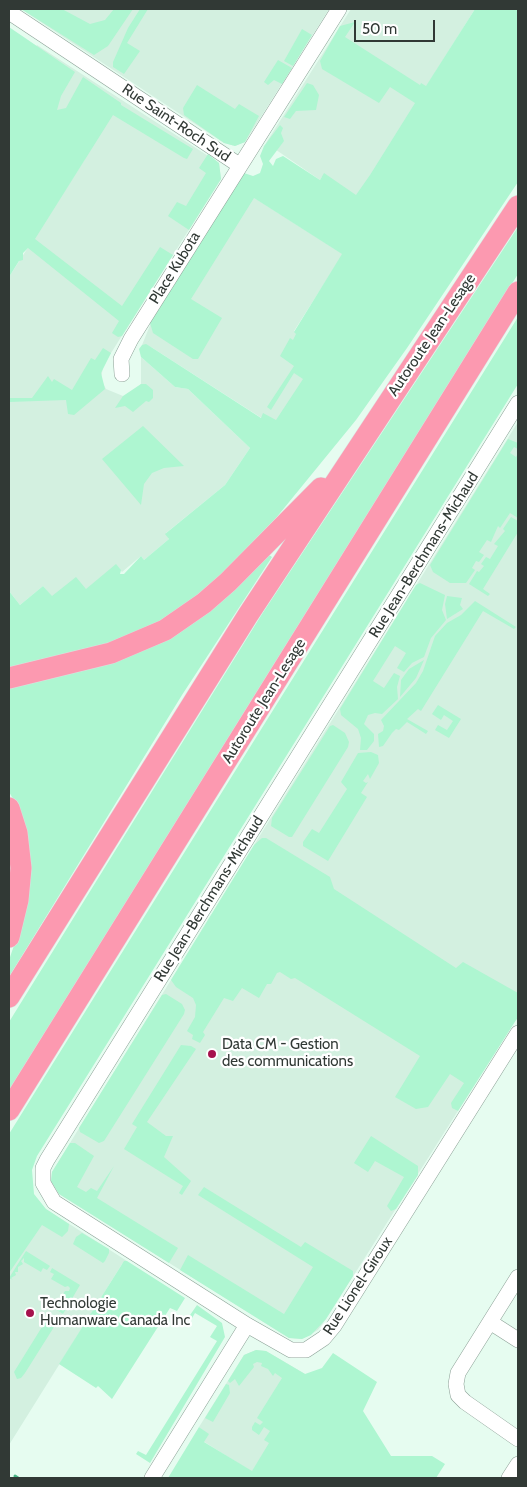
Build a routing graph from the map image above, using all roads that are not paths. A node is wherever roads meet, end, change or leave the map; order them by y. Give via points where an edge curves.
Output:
1 (339, 9) edge
2 (9, 12) edge
3 (239, 165) junction
4 (518, 206) edge
5 (518, 292) edge
6 (122, 374) dead end
7 (518, 403) edge
8 (349, 459) junction
9 (9, 678) edge
10 (9, 808) edge
11 (9, 937) edge
12 (9, 996) edge
13 (518, 1033) edge
14 (9, 1110) edge
15 (518, 1277) edge
16 (490, 1322) junction
17 (247, 1325) junction
18 (518, 1340) edge
19 (518, 1439) edge
20 (518, 1464) edge
21 (152, 1478) edge
22 (509, 1478) edge

1 - 3 street, Rue Saint-Roch Sud
2 - 3 street, Rue Saint-Roch Sud
3 - 6 street, Place Kubota via 124,352 120,364
4 - 8 highway, Autoroute Jean-Lesage
5 - 14 highway, Autoroute Jean-Lesage
7 - 17 street, Rue Jean-Berchmans-Michaud via 43,1168 43,1183 54,1202
8 - 9 highway via 228,582 165,630 111,653
8 - 12 highway, Autoroute Jean-Lesage
10 - 11 highway via 21,861 19,892
13 - 17 street, Rue Lionel-Giroux via 324,1338 306,1350 291,1350
15 - 16 street
16 - 18 street
16 - 19 street via 458,1373 457,1390 465,1402
17 - 21 street
20 - 22 street

